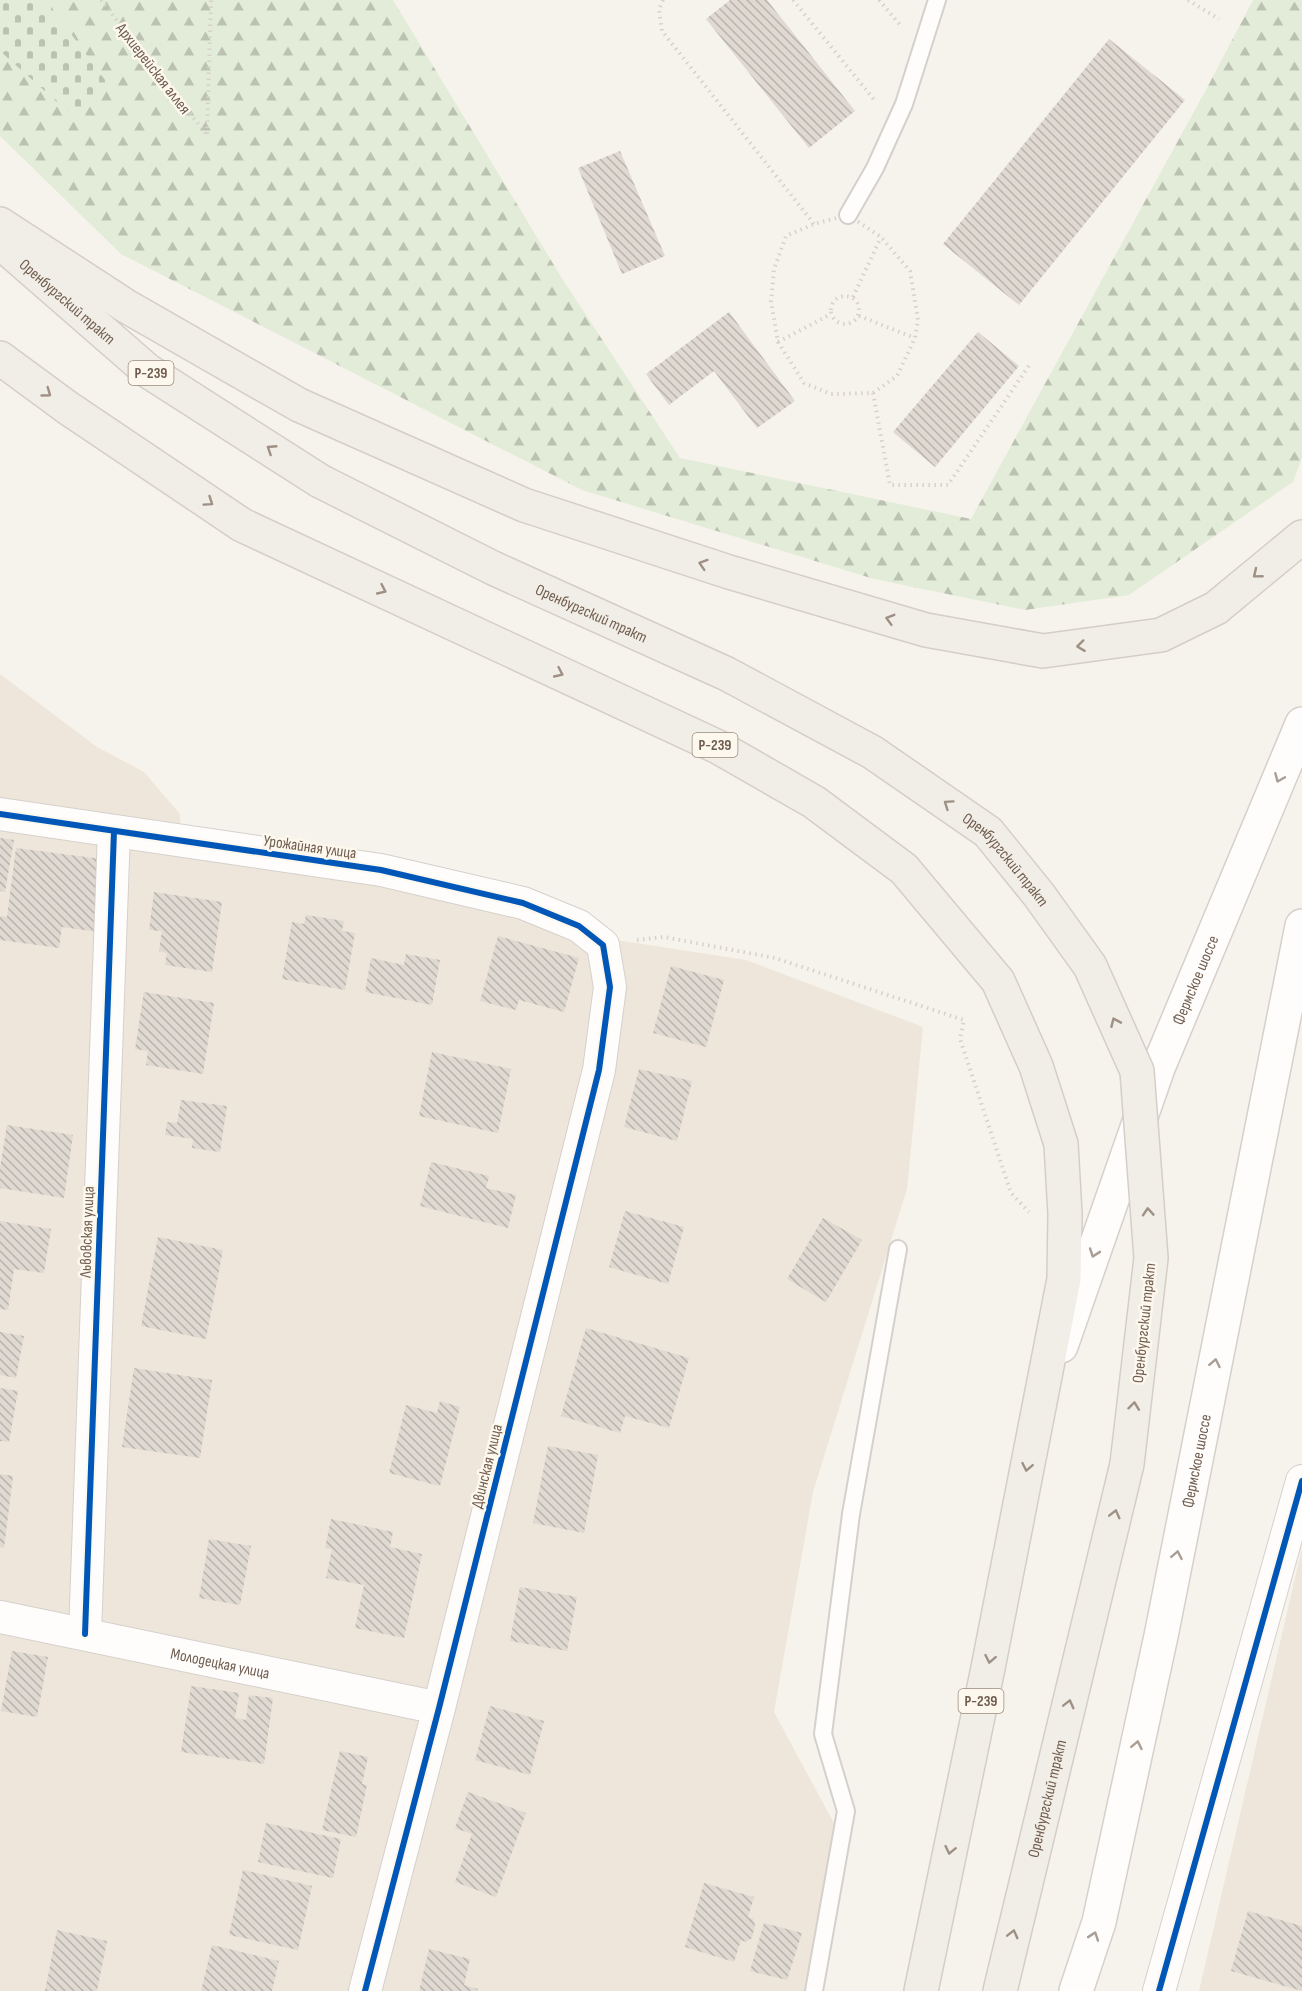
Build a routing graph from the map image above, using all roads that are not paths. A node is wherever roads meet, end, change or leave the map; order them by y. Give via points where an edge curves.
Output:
1 (938, 0) edge
2 (848, 214) road end
3 (0, 224) edge
4 (0, 242) edge
5 (0, 358) edge
6 (1302, 537) edge
7 (1302, 724) edge
8 (0, 814) edge
9 (114, 831) junction
10 (1302, 926) edge
11 (603, 945) joint
12 (898, 1249) dead end
13 (1039, 1410) junction
14 (1302, 1481) edge
15 (0, 1617) edge
16 (85, 1634) junction
17 (439, 1708) junction
18 (365, 1991) edge
19 (814, 1991) edge
20 (921, 1991) edge
21 (1000, 1991) edge
22 (1076, 1991) edge
23 (1159, 1991) edge

1 - 2 lane via 904,104
6 -> 3 main road, Оренбургский тракт via 1216,608 1161,635 1043,651 926,630 729,572 514,500 299,405 126,306
21 -> 4 main road, Оренбургский тракт / Р-239, bridge via 1127,1464 1151,1258 1137,1071 1090,966 988,832 872,752 727,674 494,568 320,481 148,371
5 -> 13 main road, Р-239 via 242,525 718,747 814,802 904,869 998,981 1036,1066 1061,1144 1064,1279
7 -> 13 main road, Фермское шоссе via 1158,1068
8 - 9 street, Урожайная улица
9 - 11 street, Урожайная улица via 381,870 491,895 523,903 579,926
9 - 16 street, Львовская улица
22 -> 10 main road, Фермское шоссе via 1099,1922 1161,1636
11 - 17 street, Двинская улица via 610,987 599,1070
12 - 19 lane via 851,1514 823,1734 846,1811
13 -> 20 main road, Р-239
14 - 23 street
15 - 16 street, Молодецкая улица
16 - 17 street, Молодецкая улица
17 - 18 street, Двинская улица

